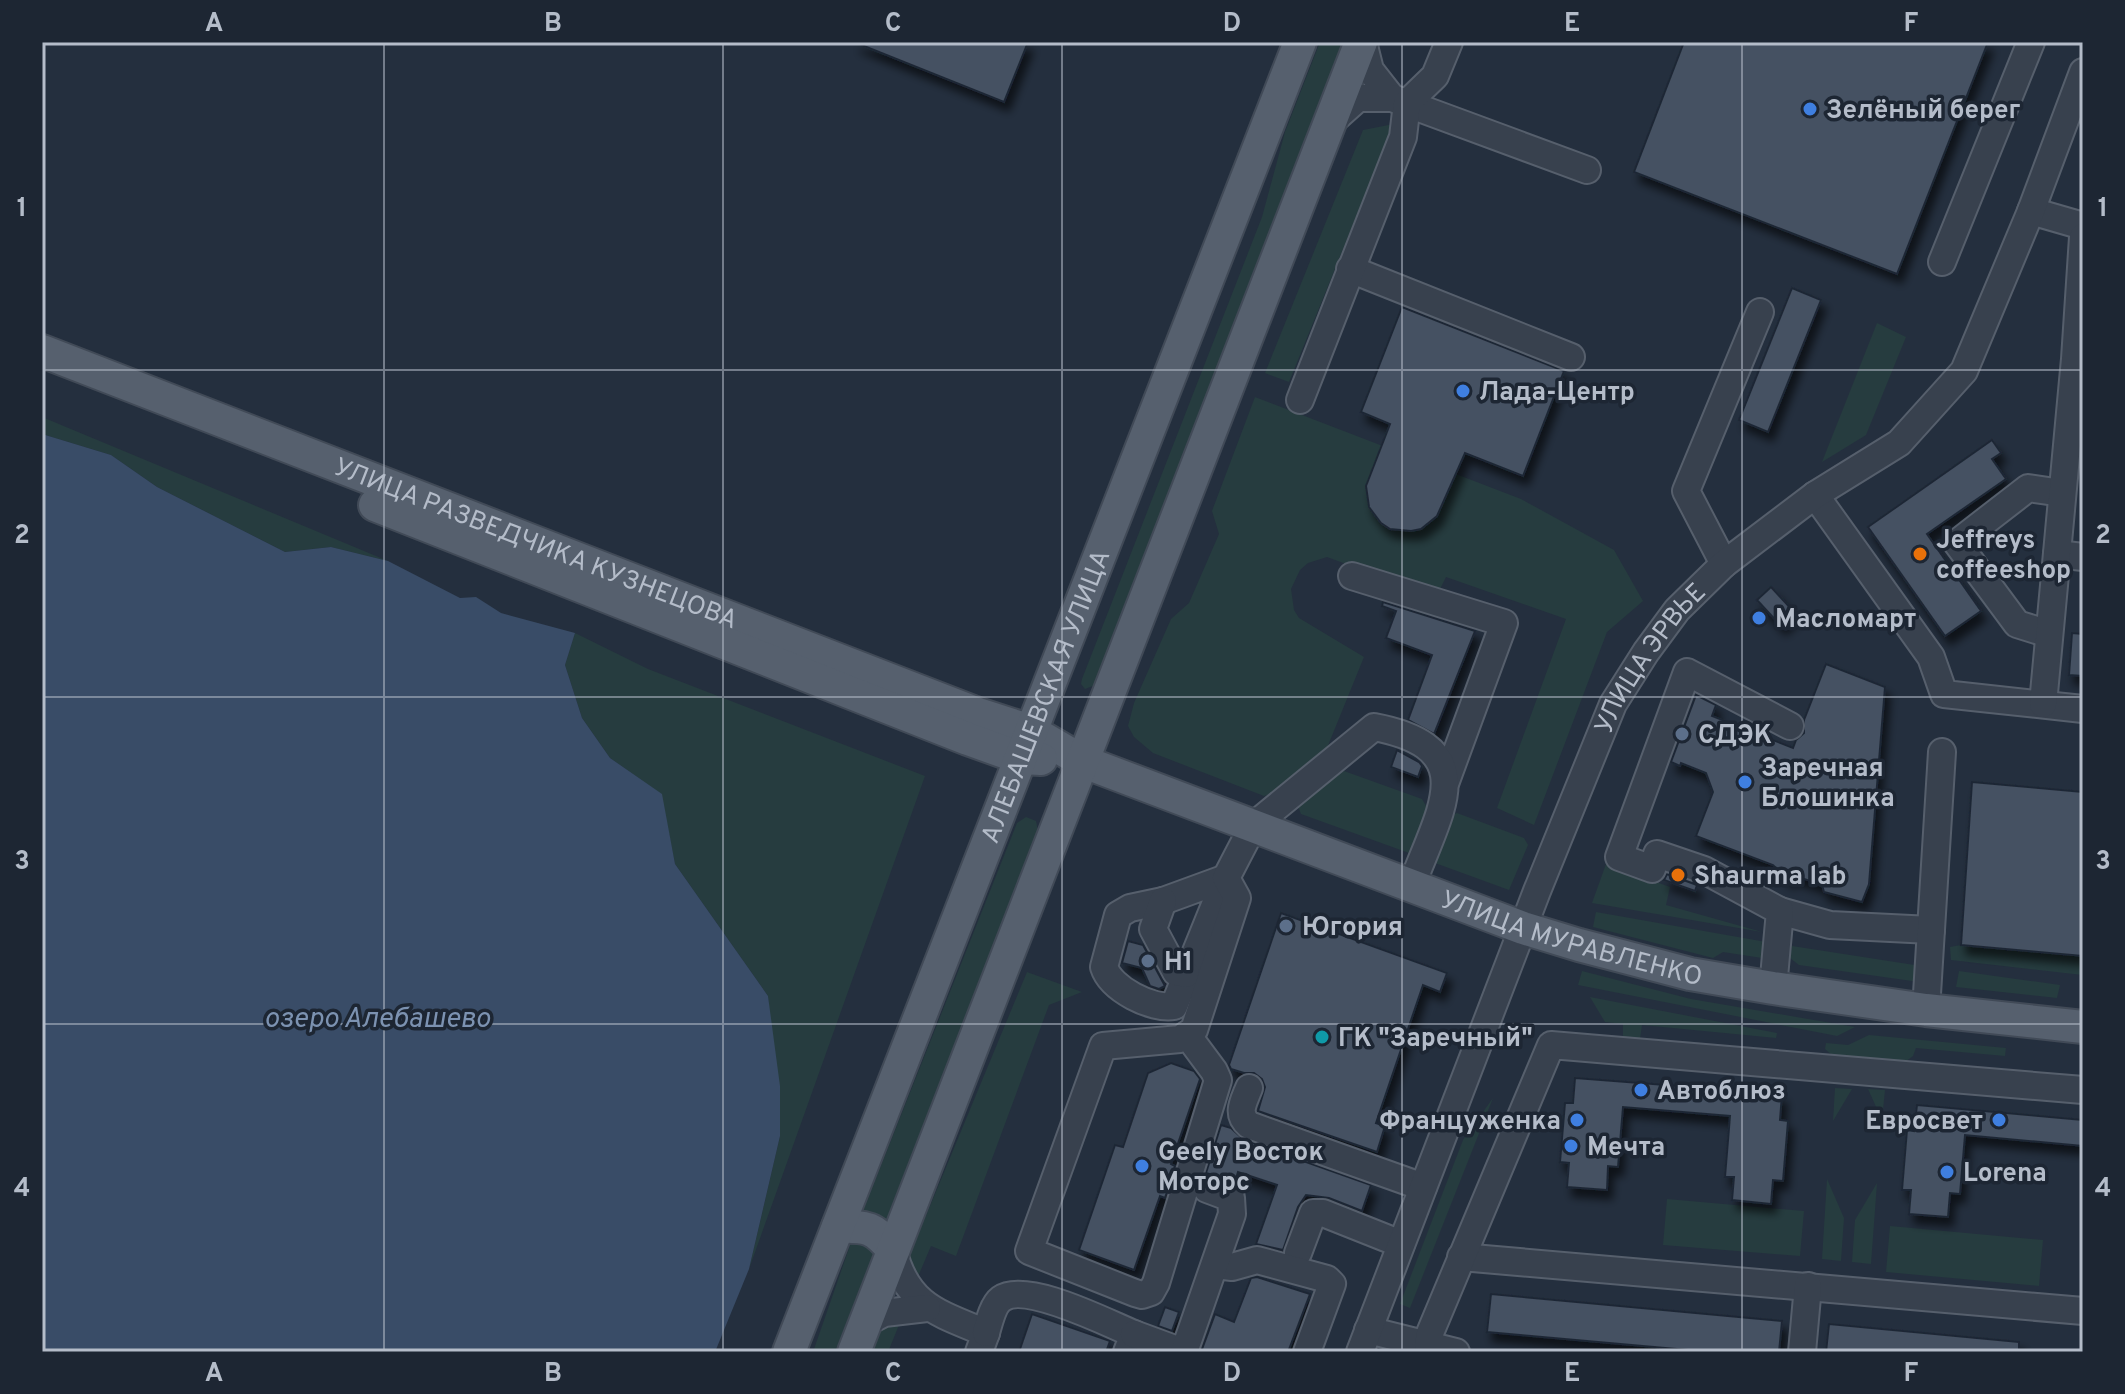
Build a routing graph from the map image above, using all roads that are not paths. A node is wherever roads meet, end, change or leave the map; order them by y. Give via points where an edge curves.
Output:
1 (1300, 42) edge
2 (1362, 42) edge
3 (1449, 42) edge
4 (2031, 42) edge
5 (2083, 72) edge
6 (1399, 100) junction
7 (1330, 123) junction
8 (1587, 170) dead end
9 (2031, 211) junction
10 (2083, 226) edge
11 (2083, 237) edge
12 (1942, 262) dead end
13 (1350, 269) junction
14 (1760, 312) dead end
15 (42, 351) edge
16 (1571, 357) dead end
17 (2079, 360) edge
18 (42, 372) edge
19 (1300, 400) dead end
20 (1815, 495) junction
21 (2068, 509) edge
22 (2057, 554) junction
23 (2083, 557) edge
24 (1724, 564) junction
25 (1352, 576) dead end
26 (2049, 634) junction
27 (1646, 652) junction
28 (1687, 672) junction
29 (2043, 704) junction
30 (2083, 709) edge
31 (1790, 726) dead end
32 (1026, 744) junction
33 (1942, 752) dead end
34 (1084, 762) junction
35 (1446, 781) junction
36 (1253, 826) junction
37 (1226, 878) junction
38 (1411, 887) junction
39 (1163, 901) junction
40 (1780, 911) junction
41 (1523, 928) junction
42 (1931, 930) junction
43 (1186, 974) junction
44 (1773, 988) junction
45 (1926, 1010) junction
46 (2083, 1027) edge
47 (1188, 1036) junction
48 (1249, 1088) dead end
49 (2083, 1090) edge
50 (1423, 1187) junction
51 (1207, 1189) dead end
52 (838, 1227) junction
53 (1401, 1244) junction
54 (893, 1250) junction
55 (1298, 1253) dead end
56 (1461, 1257) junction
57 (1216, 1265) junction
58 (1808, 1286) junction
59 (927, 1308) junction
60 (2083, 1311) edge
61 (860, 1338) edge
62 (1364, 1341) edge
63 (982, 1342) edge
64 (1130, 1343) edge
65 (1428, 1345) junction
66 (789, 1352) edge
67 (1184, 1352) edge
68 (1307, 1352) edge
69 (1456, 1352) edge
70 (1802, 1352) edge

1 - 32 main road, АЛЕБАШЕВСКАЯ УЛИЦА
2 - 6 street via 1370,70
2 - 7 main road
3 - 6 street via 1435,76
4 - 12 street
5 - 9 street, УЛИЦА ЭРВЬЕ
6 - 7 street via 1358,98
6 - 8 street
6 - 13 street via 1403,137
7 - 34 main road
9 - 10 street
9 - 20 street, УЛИЦА ЭРВЬЕ via 1964,371 1899,443
11 - 17 street
13 - 16 street
13 - 19 street
14 - 24 street via 1686,491
15 - 32 main road, УЛИЦА РАЗВЕДЧИКА КУЗНЕЦОВА via 963,708
17 - 21 street
18 - 32 main road, УЛИЦА РАЗВЕДЧИКА КУЗНЕЦОВА
20 - 24 street, УЛИЦА ЭРВЬЕ
20 - 29 street via 1931,657 1944,694
21 - 22 street
21 - 26 street via 2028,488 1957,543 2017,624
22 - 23 street
22 - 26 street
24 - 27 street, УЛИЦА ЭРВЬЕ via 1677,610
25 - 35 street via 1504,623
26 - 29 street
27 - 28 street
27 - 41 street, УЛИЦА ЭРВЬЕ via 1613,704
28 - 31 street
28 - 40 street via 1619,857 1652,869 1657,854 1704,870
29 - 30 street
32 - 34 main road, УЛИЦА МУРАВЛЕНКО
32 - 52 main road, АЛЕБАШЕВСКАЯ УЛИЦА
33 - 42 street
34 - 36 main road, УЛИЦА МУРАВЛЕНКО
34 - 54 main road
35 - 36 street via 1438,755 1419,739 1374,727
35 - 38 street
36 - 37 street
36 - 38 main road, УЛИЦА МУРАВЛЕНКО
37 - 39 street
37 - 43 street
37 - 47 street via 1237,898
38 - 41 main road, УЛИЦА МУРАВЛЕНКО
39 - 43 street via 1153,929 1176,972
39 - 43 street via 1118,915 1104,967 1125,992 1166,1007 1174,1006
40 - 42 street via 1830,925
40 - 44 street
41 - 44 main road, УЛИЦА МУРАВЛЕНКО via 1690,974
41 - 50 street, УЛИЦА ЭРВЬЕ
42 - 45 street
44 - 45 main road, УЛИЦА МУРАВЛЕНКО
45 - 46 main road, УЛИЦА МУРАВЛЕНКО
47 - 47 street via 1103,1046 1029,1251 1135,1293 1151,1292 1218,1080
48 - 50 street via 1240,1112 1249,1125
49 - 56 street via 1551,1045
50 - 53 street, УЛИЦА ЭРВЬЕ
51 - 57 street via 1231,1198 1233,1206
52 - 54 main road via 871,1228
52 - 66 main road, АЛЕБАШЕВСКАЯ УЛИЦА
53 - 55 street via 1313,1213
53 - 62 street, УЛИЦА ЭРВЬЕ
54 - 59 street via 912,1292
54 - 61 main road
56 - 58 street
56 - 65 street
57 - 67 street
57 - 68 street via 1257,1260 1327,1279 1332,1284
58 - 60 street
58 - 70 street
59 - 61 street via 884,1313
59 - 63 street
62 - 65 street
63 - 64 street via 998,1301 1025,1294 1042,1297
64 - 67 street
65 - 69 street

